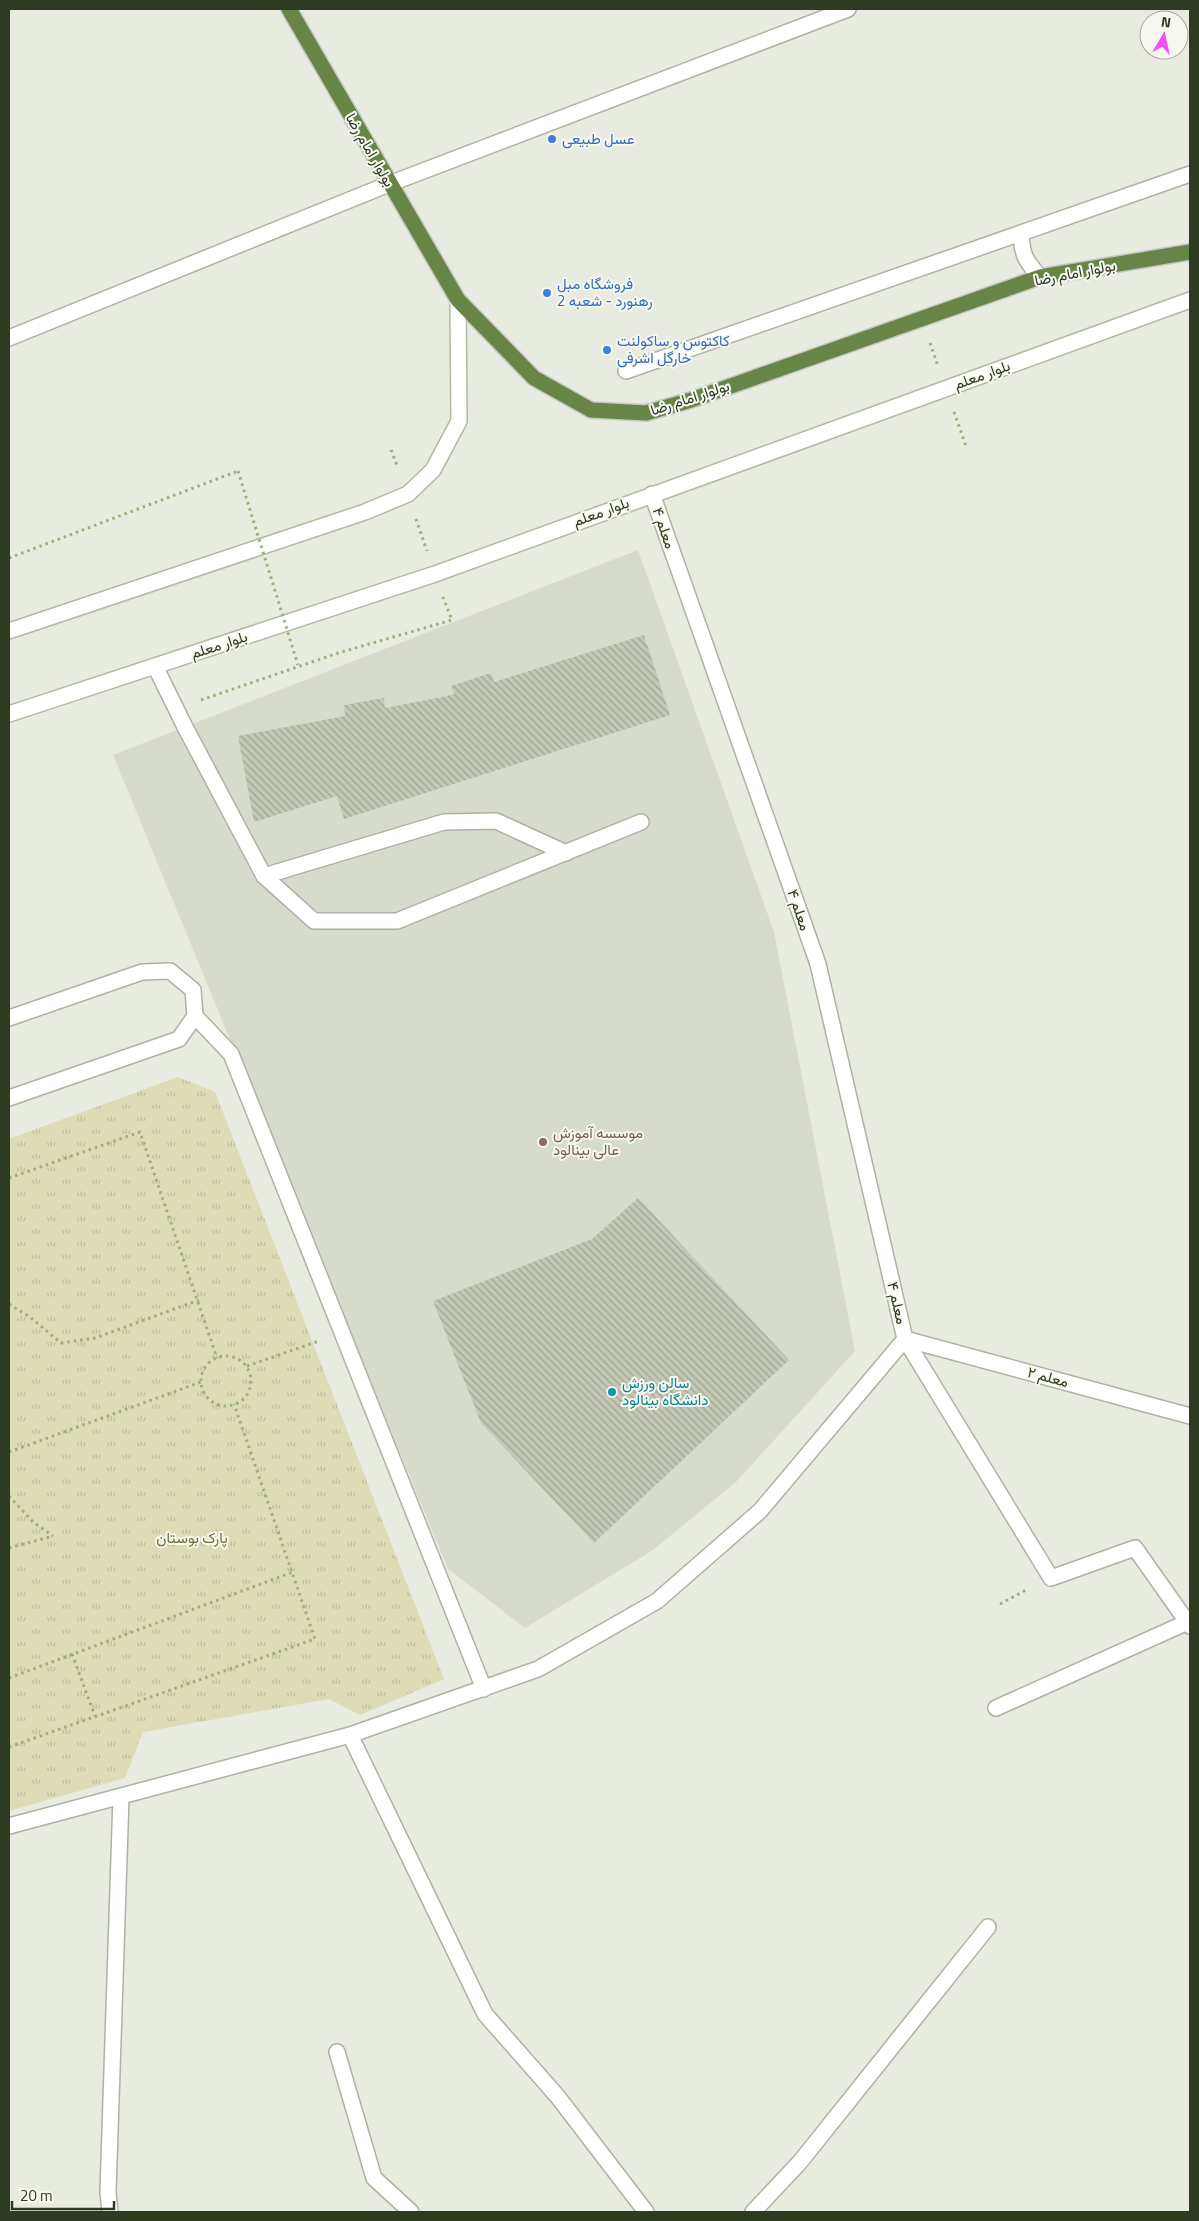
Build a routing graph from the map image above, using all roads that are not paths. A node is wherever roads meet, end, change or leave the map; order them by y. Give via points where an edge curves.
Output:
1 (289, 9) edge
2 (848, 9) edge
3 (1190, 174) edge
4 (389, 184) junction
5 (1021, 234) junction
6 (1190, 252) edge
7 (1040, 277) junction
8 (458, 300) junction
9 (1190, 300) edge
10 (9, 338) edge
11 (626, 371) dead end
12 (652, 494) junction
13 (9, 631) edge
14 (155, 666) junction
15 (9, 714) edge
16 (641, 822) dead end
17 (566, 853) junction
18 (264, 876) junction
19 (195, 1016) junction
20 (9, 1018) edge
21 (9, 1098) edge
22 (905, 1339) junction
23 (1190, 1416) edge
24 (1189, 1624) edge
25 (484, 1689) junction
26 (996, 1708) dead end
27 (350, 1735) junction
28 (120, 1796) junction
29 (9, 1826) edge
30 (988, 1927) dead end
31 (337, 2052) dead end
32 (110, 2212) edge
33 (411, 2212) edge
34 (646, 2212) edge
35 (753, 2212) edge

1 - 4 highway, بولوار امام رضا
2 - 4 street
3 - 5 street
4 - 8 highway, بولوار امام رضا
4 - 10 street
5 - 7 street via 1022,251
5 - 11 street
6 - 7 highway, بولوار امام رضا
7 - 8 highway, بولوار امام رضا via 646,413 591,410 534,378
8 - 13 street via 459,421 433,470 408,494 365,512
9 - 12 street, بلوار معلم
12 - 14 street, بلوار معلم via 435,574
12 - 22 street, معلم ۴ via 818,964
14 - 15 street, بلوار معلم
14 - 18 street
16 - 17 street
17 - 18 street via 496,821 444,822
17 - 18 street via 397,921 314,921
19 - 20 street via 193,990 170,970 142,972
19 - 21 street via 179,1039
19 - 25 street via 231,1054
22 - 23 street, معلم ۲
22 - 24 street, معلم ۴ via 1051,1578 1135,1548
22 - 25 street via 760,1511 657,1602 538,1669
24 - 26 street
25 - 27 street
27 - 28 street
27 - 34 street via 485,2014 558,2097
28 - 29 street
28 - 32 street
30 - 35 street via 800,2162
31 - 33 street via 374,2178

